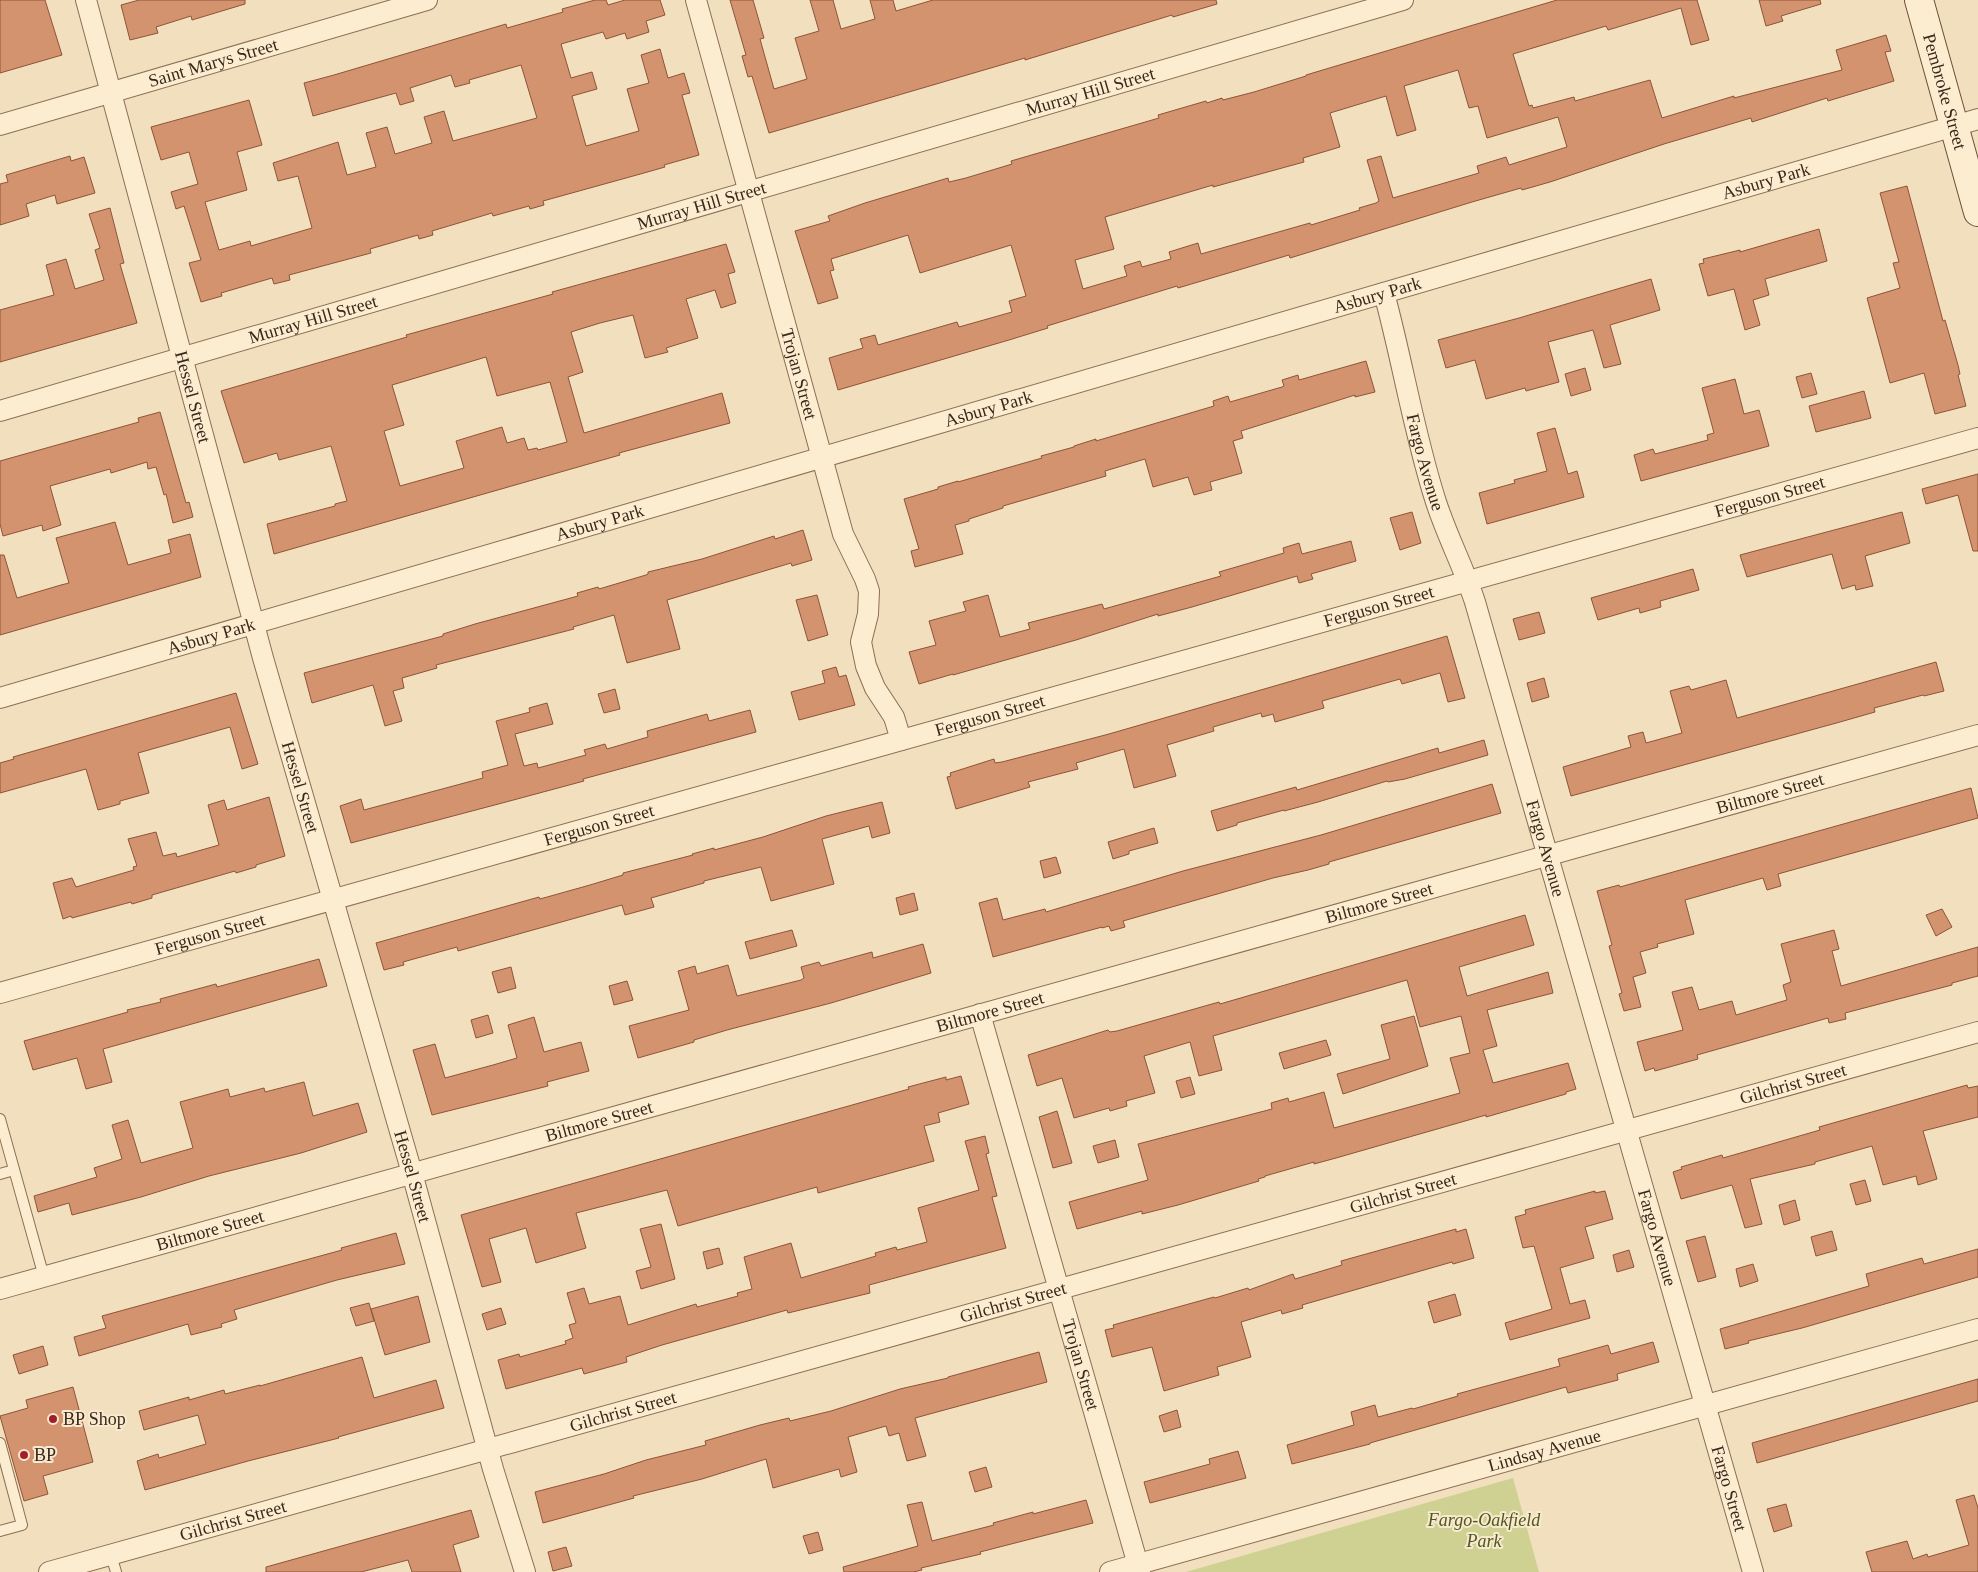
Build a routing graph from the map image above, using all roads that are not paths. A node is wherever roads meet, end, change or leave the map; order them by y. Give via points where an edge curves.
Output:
1 (86, 0) edge
2 (427, 0) edge
3 (696, 0) edge
4 (1403, 0) edge
5 (1919, 0) edge
6 (111, 92) junction
7 (1966, 123) edge
8 (0, 124) edge
9 (748, 191) junction
10 (1978, 212) edge
11 (1384, 293) junction
12 (182, 356) junction
13 (0, 410) edge
14 (1978, 438) edge
15 (821, 458) junction
16 (1468, 581) junction
17 (254, 624) junction
18 (0, 698) edge
19 (1978, 735) edge
20 (901, 740) junction
21 (1548, 855) junction
22 (332, 899) junction
23 (0, 993) edge
24 (980, 1014) junction
25 (1978, 1032) edge
26 (0, 1119) edge
27 (1627, 1130) junction
28 (14, 1170) junction
29 (412, 1173) junction
30 (0, 1174) edge
31 (44, 1276) junction
32 (0, 1289) edge
33 (1059, 1289) junction
34 (1978, 1329) edge
35 (1705, 1405) junction
36 (0, 1443) edge
37 (488, 1448) junction
38 (0, 1531) edge
39 (114, 1563) edge
40 (1139, 1568) edge
41 (49, 1572) edge
42 (525, 1572) edge
43 (1110, 1572) edge
44 (1753, 1572) edge

1 - 6 street, Hessel Street
2 - 6 street, Saint Marys Street
3 - 9 street, Trojan Street
4 - 9 street, Murray Hill Street
5 - 7 street, Pembroke Street
6 - 8 street, Saint Marys Street
6 - 12 street, Hessel Street
7 - 10 street, Pembroke Street
7 - 11 street, Asbury Park
9 - 12 street, Murray Hill Street
9 - 15 street, Trojan Street
11 - 15 street, Asbury Park
11 - 16 street, Fargo Avenue via 1418,442 1436,504
12 - 13 street, Murray Hill Street
12 - 17 street, Hessel Street
14 - 16 street, Ferguson Street
15 - 17 street, Asbury Park
15 - 20 street, Trojan Street via 843,534 869,591 862,642 866,666 875,688 894,717
16 - 20 street, Ferguson Street
16 - 21 street, Fargo Avenue
17 - 18 street, Asbury Park
17 - 22 street, Hessel Street
19 - 21 street, Biltmore Street
20 - 22 street, Ferguson Street
21 - 24 street, Biltmore Street
21 - 27 street, Fargo Avenue
22 - 23 street, Ferguson Street
22 - 29 street, Hessel Street
24 - 29 street, Biltmore Street
24 - 33 street, Trojan Street
25 - 27 street, Gilchrist Street
26 - 28 lane
27 - 33 street, Gilchrist Street
27 - 35 street, Fargo Avenue
28 - 30 lane
28 - 31 lane
29 - 31 street, Biltmore Street
29 - 37 street, Hessel Street
31 - 32 street, Biltmore Street
33 - 37 street, Gilchrist Street
33 - 40 street, Trojan Street
34 - 35 street, Lindsay Avenue
35 - 40 street, Lindsay Avenue
35 - 44 street, Fargo Street
36 - 38 lane via 22,1524
37 - 39 street, Gilchrist Street
37 - 42 street, Hessel Street
39 - 41 street, Gilchrist Street
40 - 43 street, Lindsay Avenue

